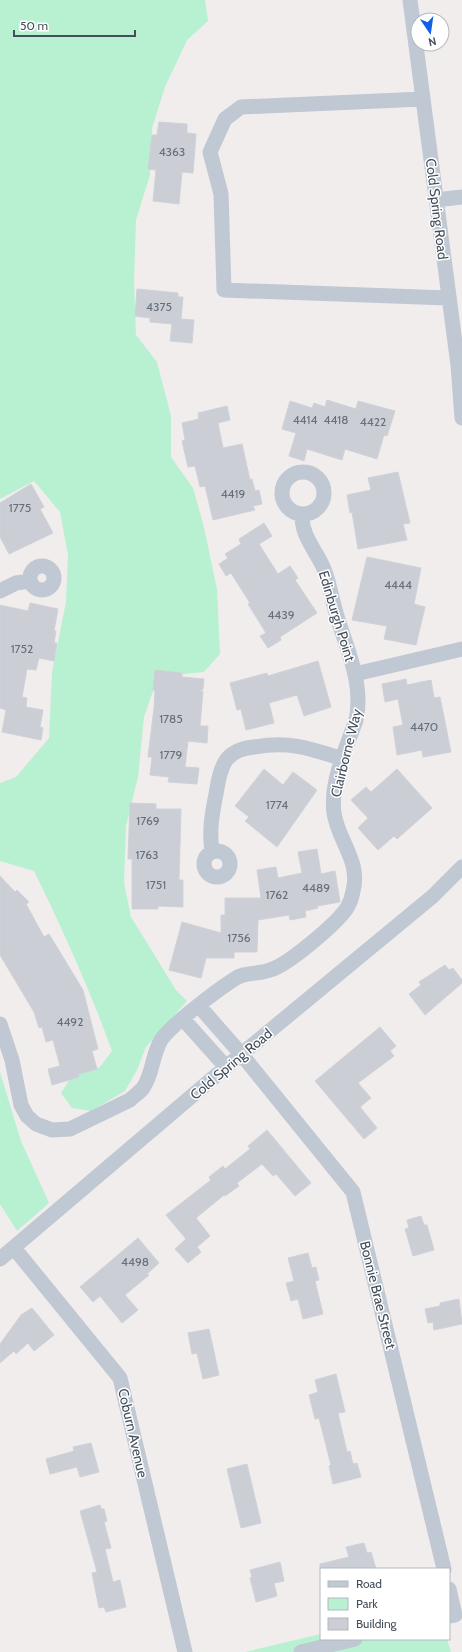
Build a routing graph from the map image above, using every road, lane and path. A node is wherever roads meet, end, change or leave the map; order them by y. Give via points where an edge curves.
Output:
1 (410, 0) edge
2 (423, 99) junction
3 (462, 197) edge
4 (436, 200) junction
5 (448, 298) junction
6 (462, 418) edge
7 (302, 514) dead end
8 (30, 581) dead end
9 (0, 591) edge
10 (462, 649) edge
11 (355, 674) junction
12 (343, 759) junction
13 (212, 852) dead end
14 (462, 867) edge
15 (199, 1006) junction
16 (183, 1019) junction
17 (0, 1024) edge
18 (242, 1055) junction
19 (226, 1067) junction
20 (14, 1248) junction
21 (0, 1259) edge
22 (444, 1568) edge
23 (450, 1598) edge
24 (452, 1616) edge
25 (351, 1640) edge
26 (185, 1652) edge
27 (301, 1652) edge

1 - 2 street, Cold Spring Road
2 - 4 street, Cold Spring Road
2 - 5 street via 241,106 225,119 210,152 221,194 224,290
3 - 4 street
4 - 5 street, Cold Spring Road
5 - 6 street, Cold Spring Road via 458,365
7 - 11 street, Edinburgh Point via 304,532 327,576
8 - 9 street via 16,583
10 - 11 street
11 - 12 street, Clairborne Way via 358,713
12 - 13 street via 305,747 278,743 244,748 230,756 219,775 210,824
12 - 15 street, Clairborne Way via 334,790 333,804 337,823 355,870 355,884 349,903 337,920 286,962 270,970 234,978
14 - 18 street, Cold Spring Road via 433,896
15 - 16 street, Clairborne Way
15 - 18 street, Bonnie Brae Street
16 - 17 street, Clairborne Way via 162,1039 156,1050 148,1080 137,1094 64,1130 41,1127 31,1120 24,1110
16 - 19 street
18 - 19 street, Cold Spring Road
18 - 22 street, Bonnie Brae Street via 353,1192
19 - 20 street, Cold Spring Road
20 - 21 street, Cold Spring Road
20 - 26 street, Coburn Avenue via 120,1378
23 - 24 street
25 - 27 street

